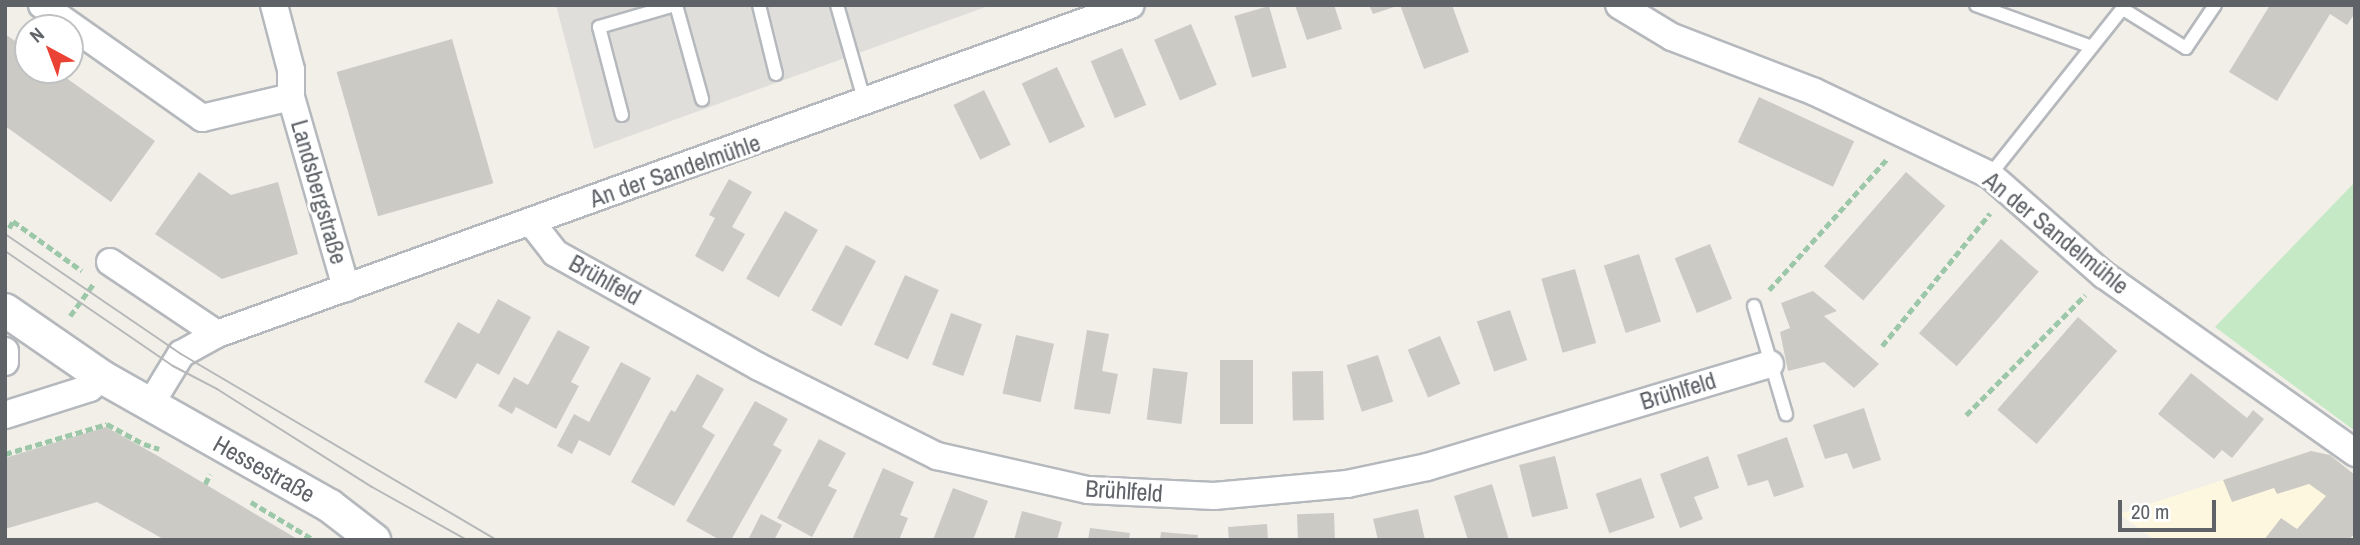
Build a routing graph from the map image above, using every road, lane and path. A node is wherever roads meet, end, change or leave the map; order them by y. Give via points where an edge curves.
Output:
1 (43, 5) edge
2 (274, 5) edge
3 (676, 5) edge
4 (759, 5) edge
5 (837, 5) edge
6 (1131, 5) edge
7 (1619, 5) edge
8 (1976, 5) edge
9 (2215, 5) edge
10 (2124, 7) edge
11 (2092, 47) junction
12 (776, 74) dead end
13 (291, 97) junction
14 (702, 99) dead end
15 (864, 99) junction
16 (622, 115) dead end
17 (1907, 137) junction
18 (1990, 176) junction
19 (1992, 212) dead end
20 (531, 222) junction
21 (9, 228) dead end
22 (107, 266) junction
23 (346, 288) junction
24 (2088, 291) dead end
25 (1754, 306) joint
26 (5, 310) edge
27 (60, 313) dead end
28 (217, 334) junction
29 (1882, 346) dead end
30 (5, 351) edge
31 (5, 362) edge
32 (1770, 364) junction
33 (102, 377) junction
34 (150, 405) junction
35 (1786, 414) dead end
36 (5, 415) edge
37 (1966, 415) dead end
38 (165, 450) dead end
39 (2355, 453) edge
40 (5, 454) edge
41 (199, 467) dead end
42 (211, 473) junction
43 (221, 481) dead end
44 (205, 484) dead end
45 (242, 495) dead end
46 (314, 540) edge
47 (374, 540) edge

1 - 13 street, Landsbergstraße via 202,118
2 - 13 street, Landsbergstraße via 291,70
3 - 14 lane
3 - 16 lane via 600,27
4 - 12 lane
5 - 15 lane
6 - 15 street, An der Sandelmühle
7 - 17 street, An der Sandelmühle via 1672,37 1815,92
8 - 11 lane
9 - 10 lane via 2186,48
10 - 11 lane
11 - 18 lane
13 - 23 street, Landsbergstraße
15 - 20 street, An der Sandelmühle
17 - 18 street, An der Sandelmühle
17 - 25 path
18 - 39 street, An der Sandelmühle via 2104,275
19 - 29 path
20 - 23 street, An der Sandelmühle
20 - 32 street, Brühlfeld via 555,253 759,366 937,456 1088,490 1214,496 1347,484 1427,467
21 - 22 path via 13,221 83,272 92,262
22 - 27 path via 68,319
22 - 28 street
23 - 28 street, An der Sandelmühle
24 - 37 path
25 - 32 lane
26 - 33 street, Hessestraße
28 - 34 street, An der Sandelmühle via 181,354
30 - 31 street
32 - 35 lane
33 - 34 street, Hessestraße
33 - 36 street via 90,388
34 - 47 street, Hessestraße via 330,506
38 - 40 path via 107,424
41 - 42 path
42 - 43 path
42 - 44 path
45 - 46 path

